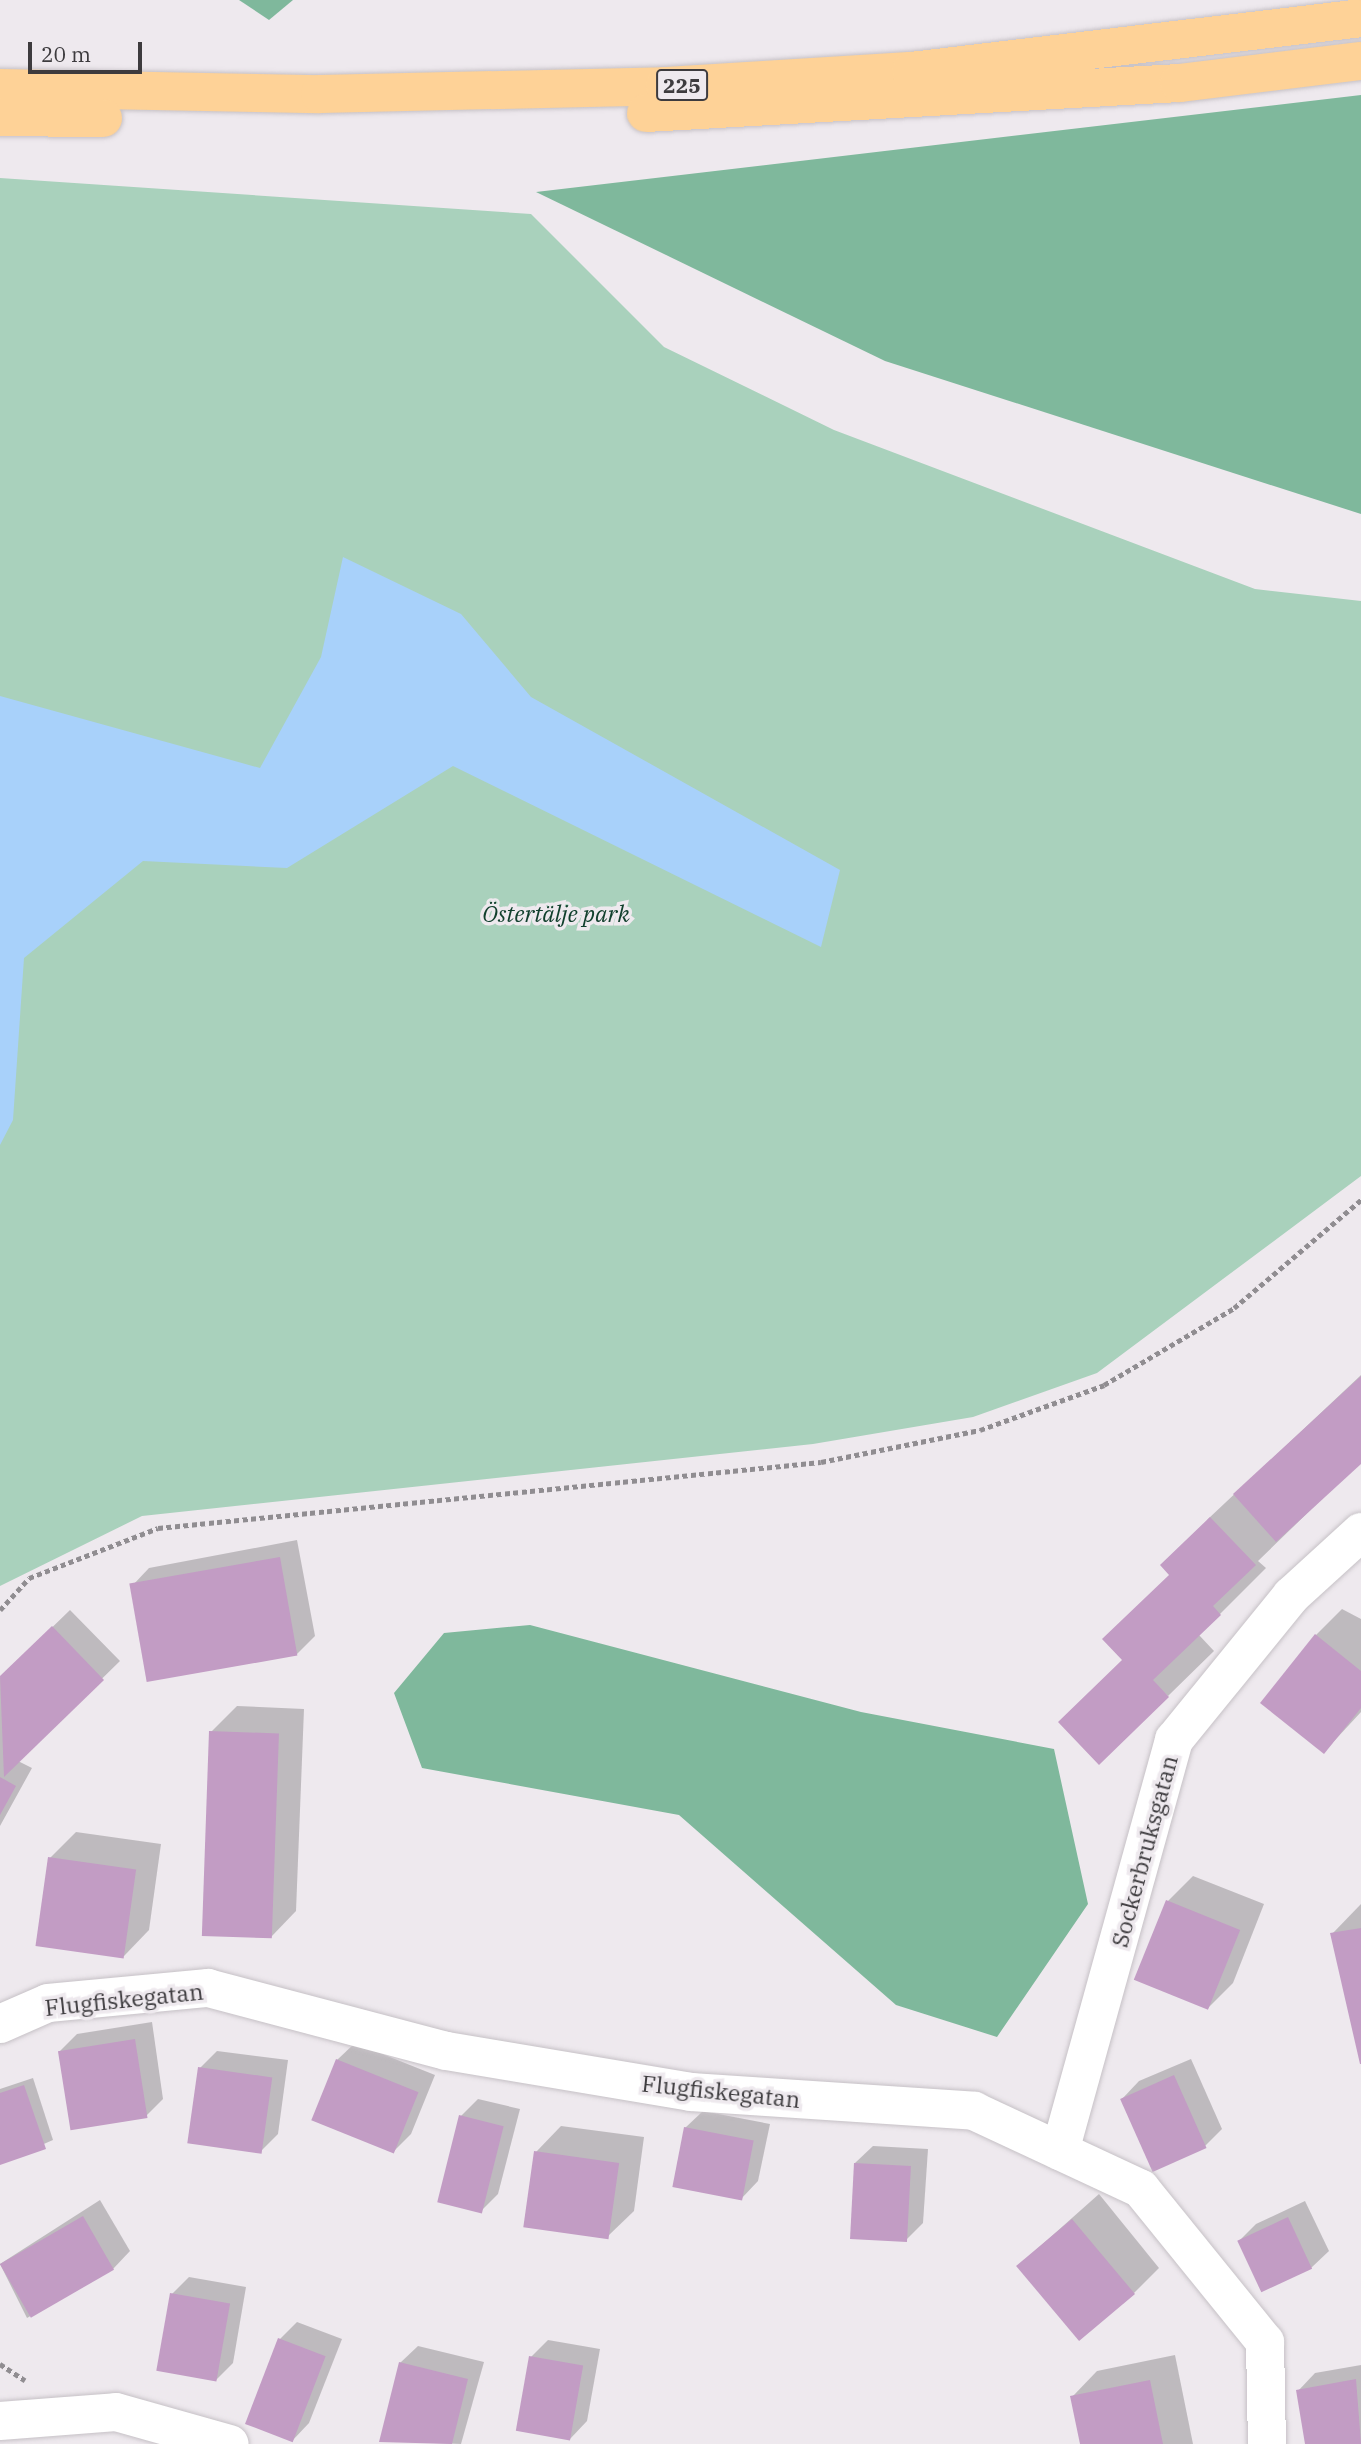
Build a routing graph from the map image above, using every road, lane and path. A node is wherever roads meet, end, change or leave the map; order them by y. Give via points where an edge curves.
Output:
1 (1361, 18) edge
2 (1361, 61) edge
3 (0, 88) edge
4 (0, 117) edge
5 (1361, 1200) edge
6 (1361, 1532) edge
7 (0, 1597) edge
8 (7, 1602) junction
9 (0, 1610) edge
10 (0, 2024) edge
11 (1060, 2151) junction
12 (0, 2421) edge
13 (230, 2444) edge
14 (1267, 2444) edge

1 - 3 main road, 225 via 911,71 679,85 320,94
2 - 4 main road, 225 via 1179,83 660,113 323,120
5 - 8 path via 1234,1308 1104,1385 981,1430 821,1462 158,1528 29,1578
6 - 11 street, Sockerbruksgatan via 1291,1596 1174,1740
7 - 8 path
8 - 9 path
10 - 11 street, Flugfiskegatan via 48,2003 208,1987 446,2051 691,2092 974,2111
11 - 14 street, Flugfiskegatan via 1141,2189 1265,2342
12 - 13 street via 116,2412

